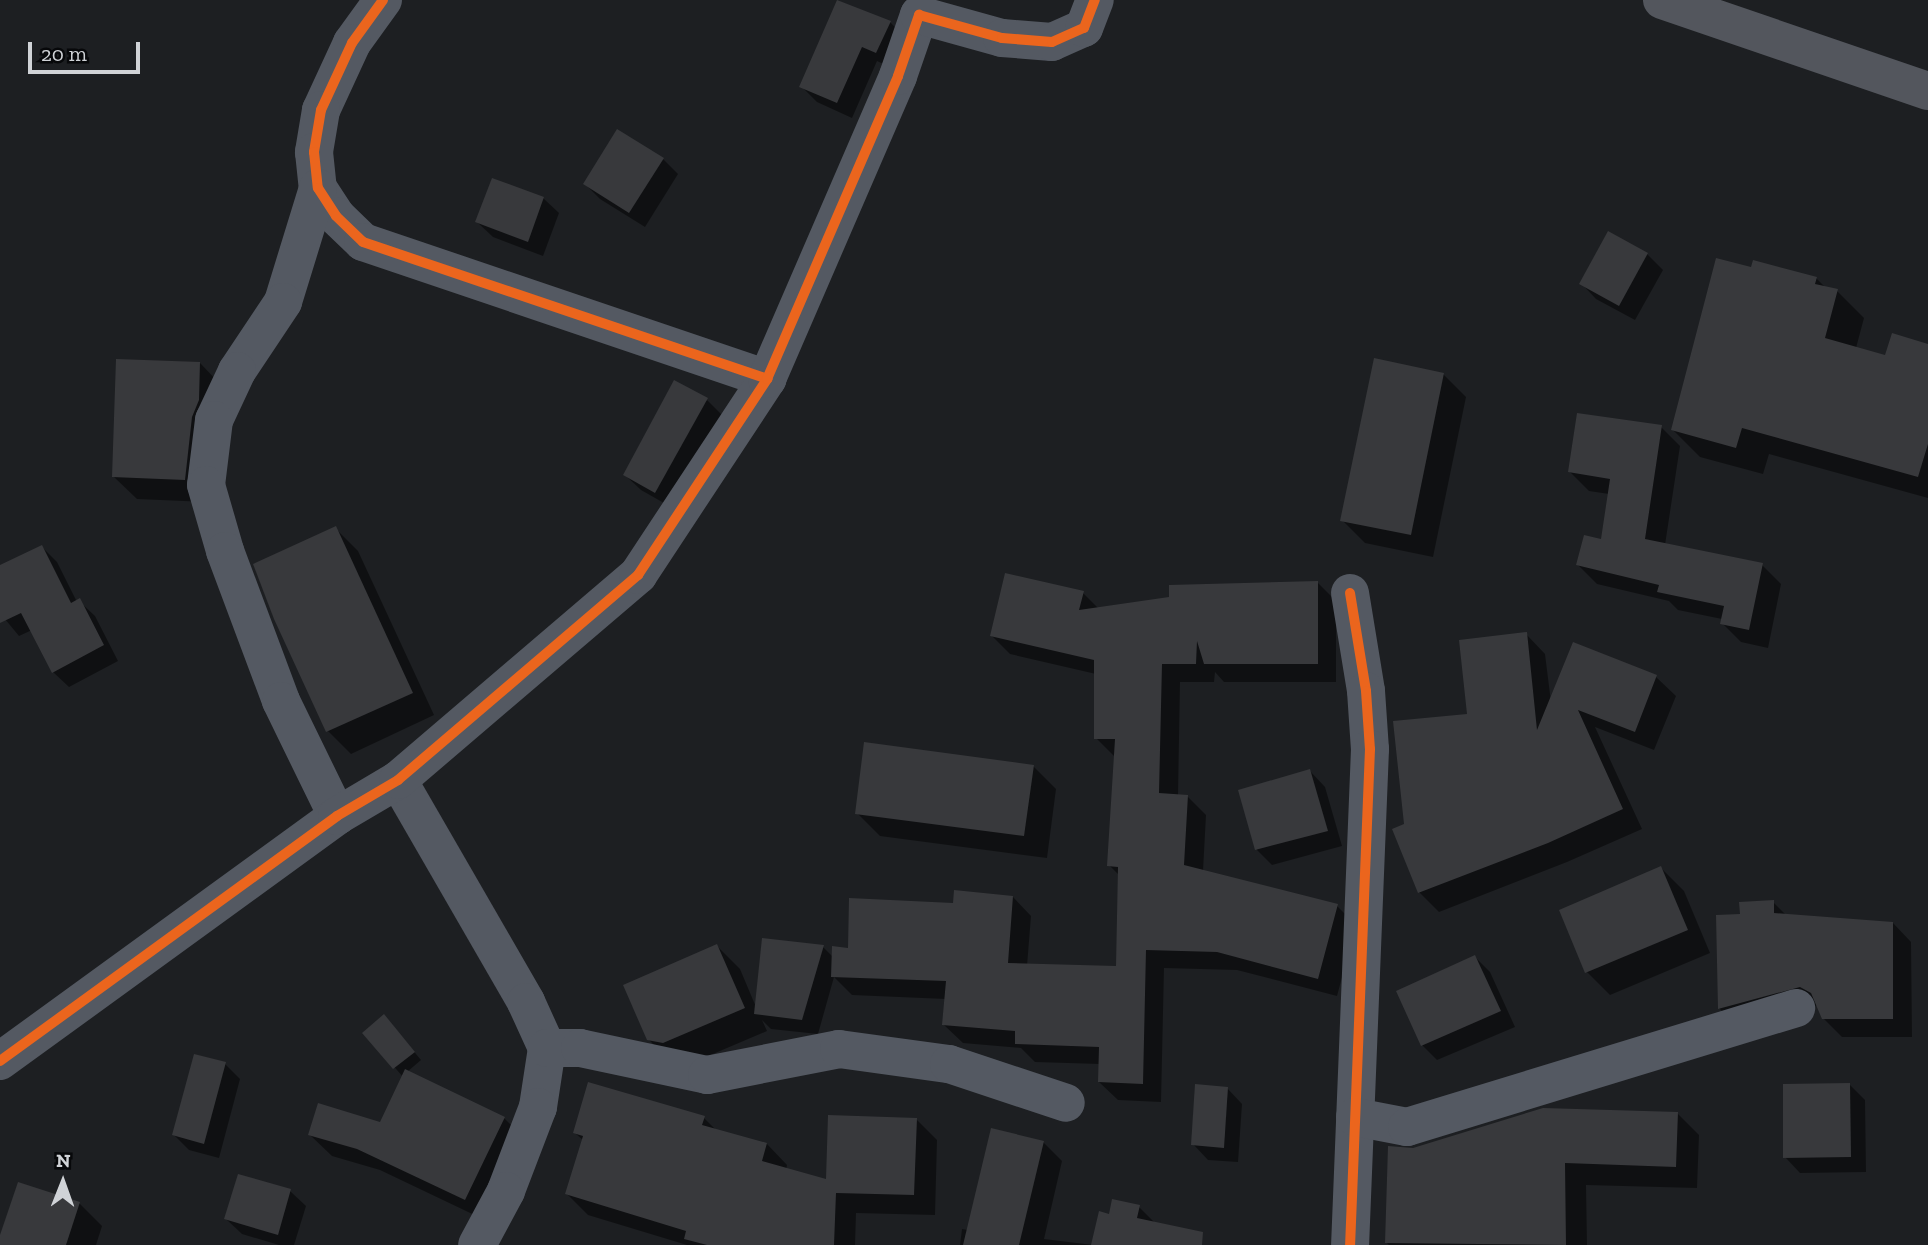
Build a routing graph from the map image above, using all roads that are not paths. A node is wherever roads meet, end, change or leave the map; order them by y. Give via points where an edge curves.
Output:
1 (383, 0) edge
2 (1094, 0) edge
3 (1662, 0) edge
4 (1928, 91) edge
5 (318, 188) junction
6 (767, 379) junction
7 (1350, 593) dead end
8 (398, 780) junction
9 (337, 816) junction
10 (1796, 1007) dead end
11 (547, 1048) junction
12 (0, 1061) edge
13 (1066, 1103) dead end
14 (1355, 1116) junction
15 (477, 1245) edge
16 (1350, 1245) edge

1 - 5 street via 352,43 321,110 314,152
2 - 6 street via 1084,28 1052,42 1002,38 919,15 898,76
3 - 4 highway
5 - 6 street via 336,216 363,242
5 - 9 street via 283,302 237,371 214,421 206,485 225,551 281,701
6 - 8 street via 638,575
7 - 14 street via 1370,749
8 - 9 street
8 - 11 street via 526,1002
9 - 12 street
10 - 14 street via 1407,1127
11 - 13 street via 580,1048 707,1075 839,1049 949,1064
11 - 15 street via 537,1107 506,1191
14 - 16 street

